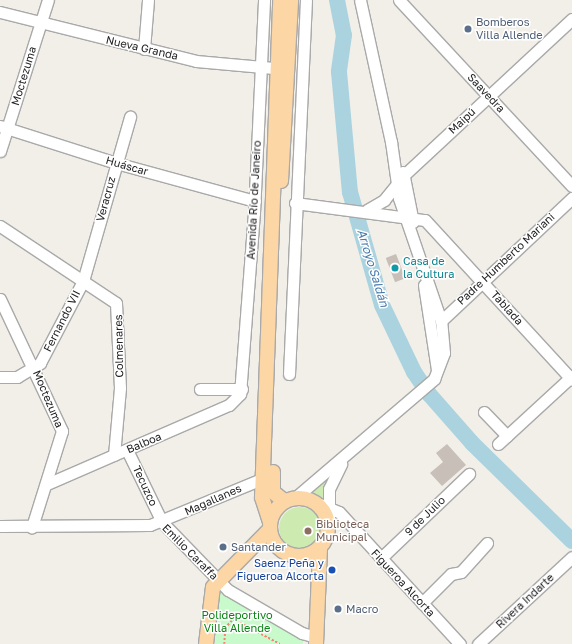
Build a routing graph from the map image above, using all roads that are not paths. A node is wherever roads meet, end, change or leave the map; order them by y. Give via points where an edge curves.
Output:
1 (48, 0) edge
2 (148, 0) edge
3 (264, 0) edge
4 (280, 0) edge
5 (291, 0) edge
6 (306, 0) edge
7 (360, 0) edge
8 (399, 0) edge
9 (0, 12) edge
10 (572, 19) edge
11 (40, 24) junction
12 (144, 49) junction
13 (261, 66) junction
14 (281, 69) junction
15 (489, 96) junction
16 (130, 117) dead end
17 (4, 127) edge
18 (392, 142) junction
19 (0, 151) edge
20 (116, 163) junction
21 (404, 175) junction
22 (572, 186) edge
23 (393, 190) junction
24 (407, 195) junction
25 (572, 198) edge
26 (255, 201) junction
27 (295, 203) junction
28 (367, 210) junction
29 (390, 216) junction
30 (408, 219) junction
31 (0, 226) edge
32 (425, 278) junction
33 (83, 281) junction
34 (481, 281) junction
35 (0, 299) edge
36 (441, 321) junction
37 (34, 368) junction
38 (289, 374) dead end
39 (435, 376) junction
40 (0, 377) edge
41 (571, 378) edge
42 (200, 389) dead end
43 (240, 393) junction
44 (484, 412) dead end
45 (507, 436) junction
46 (498, 444) dead end
47 (127, 450) junction
48 (114, 455) junction
49 (346, 457) junction
50 (469, 474) dead end
51 (264, 478) junction
52 (47, 484) junction
53 (290, 499) junction
54 (328, 513) junction
55 (162, 522) junction
56 (0, 526) edge
57 (269, 526) junction
58 (32, 527) junction
59 (487, 543) dead end
60 (320, 547) junction
61 (381, 558) junction
62 (570, 559) edge
63 (218, 580) junction
64 (422, 603) junction
65 (316, 640) edge
66 (206, 644) edge
67 (460, 644) edge
68 (478, 644) edge

1 - 11 street, Moctezuma
2 - 12 street
3 - 13 street, Avenida Río de Janeiro
4 - 14 main road
5 - 14 main road
6 - 27 street
7 - 18 street
8 - 15 street, Saavedra
9 - 11 street, Nueva Granda
10 - 15 street, Maipú
11 - 12 street, Nueva Granda
11 - 17 street, Moctezuma
12 - 13 street, Nueva Granda via 196,61
13 - 14 street, Nueva Granda
13 - 26 street, Avenida Río de Janeiro
14 - 51 main road
14 - 53 main road via 272,489 275,496
15 - 21 street, Maipú
15 - 22 street, Saavedra
16 - 20 street, Veracruz
17 - 19 street, Moctezuma
17 - 20 street, Huáscar
18 - 21 street
18 - 23 street
20 - 26 street, Huáscar
20 - 33 street, Veracruz
21 - 23 street, Maipú
21 - 24 street
23 - 24 street
23 - 28 street
23 - 29 street
23 - 30 street
24 - 30 street
25 - 34 street, Padre Humberto Mariani
26 - 43 street, Avenida Río de Janeiro
27 - 28 street via 347,212
27 - 38 street
28 - 29 street
29 - 30 street
30 - 32 street
30 - 34 street, Tablada via 425,220
31 - 33 street, Colmenares
32 - 36 street
32 - 39 street via 423,287 435,344
33 - 37 street, Fernando VII
33 - 48 street, Colmenares via 112,300 118,308 120,388
34 - 36 street, Padre Humberto Mariani
34 - 41 street, Tablada
35 - 37 street, Moctezuma
36 - 39 street via 444,353
37 - 40 street via 17,377
37 - 52 street, Moctezuma via 62,434
39 - 49 street
41 - 45 street
42 - 43 street
43 - 47 street, Balboa via 230,406
44 - 45 street
45 - 46 street
47 - 48 street, Balboa
47 - 55 street, Tecuzco
48 - 52 street, Balboa
49 - 53 street
49 - 54 street via 332,481
50 - 61 street, 9 de Julio
51 - 55 street, Magallanes
51 - 57 main road via 262,497
52 - 58 street, Moctezuma
53 - 54 main road via 315,502
53 - 57 main road
54 - 60 main road
54 - 61 street, Figueroa Alcorta via 339,512
55 - 58 street, Emilio Caraffa
55 - 63 street, Emilio Caraffa
56 - 58 street, Emilio Caraffa
57 - 60 main road via 274,543 289,554 304,556
57 - 63 main road
59 - 64 street via 461,572 451,574
60 - 65 main road
61 - 64 street, Figueroa Alcorta
62 - 68 street, Rivera Indarte
63 - 65 street, Emilio Caraffa via 228,590
63 - 66 main road via 210,593
64 - 67 street, Figueroa Alcorta

